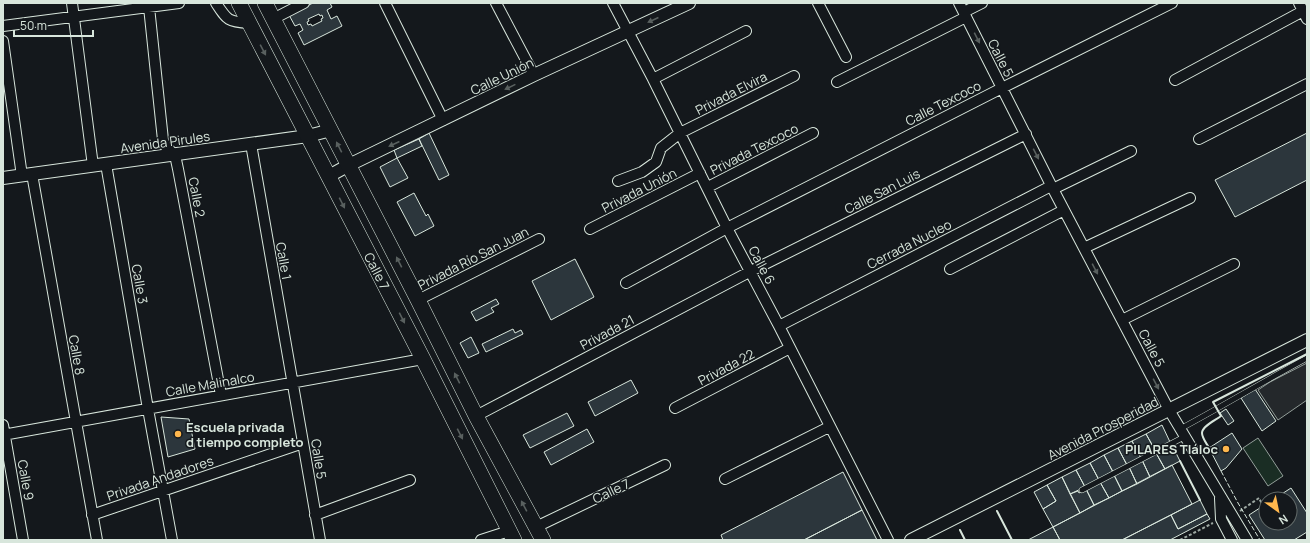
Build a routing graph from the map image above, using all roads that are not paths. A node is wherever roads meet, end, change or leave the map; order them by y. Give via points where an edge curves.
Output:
1 (72, 3) edge
2 (179, 3) edge
3 (216, 3) edge
4 (239, 3) edge
5 (265, 3) edge
6 (304, 3) edge
7 (385, 3) edge
8 (496, 3) edge
9 (613, 3) edge
10 (689, 3) edge
11 (818, 3) edge
12 (982, 3) edge
13 (1172, 3) edge
14 (149, 7) junction
15 (963, 11) edge
16 (1303, 11) edge
17 (74, 17) junction
18 (273, 19) junction
19 (249, 23) junction
20 (3, 26) edge
21 (746, 31) dead end
22 (628, 32) junction
23 (3, 40) edge
24 (846, 57) dead end
25 (534, 75) junction
26 (794, 76) dead end
27 (653, 79) junction
28 (1175, 80) dead end
29 (837, 82) dead end
30 (1307, 84) edge
31 (1002, 88) junction
32 (443, 120) junction
33 (330, 130) junction
34 (680, 133) junction
35 (813, 133) dead end
36 (1026, 134) junction
37 (308, 136) junction
38 (1199, 139) dead end
39 (251, 144) junction
40 (1131, 151) dead end
41 (175, 154) junction
42 (106, 164) junction
43 (348, 165) junction
44 (93, 166) junction
45 (700, 173) junction
46 (27, 175) junction
47 (329, 176) junction
48 (3, 178) edge
49 (618, 181) dead end
50 (708, 187) junction
51 (1052, 188) junction
52 (1190, 198) dead end
53 (1064, 210) junction
54 (727, 228) junction
55 (590, 229) dead end
56 (539, 239) dead end
57 (1084, 248) junction
58 (1234, 264) dead end
59 (950, 269) dead end
60 (751, 271) junction
61 (626, 283) dead end
62 (418, 300) junction
63 (1122, 320) junction
64 (779, 326) junction
65 (1307, 340) edge
66 (790, 348) junction
67 (1307, 358) edge
68 (422, 359) junction
69 (292, 382) junction
70 (221, 396) junction
71 (675, 408) dead end
72 (148, 409) junction
73 (1169, 410) junction
74 (476, 416) junction
75 (75, 422) junction
76 (829, 426) junction
77 (4, 432) edge
78 (1182, 433) junction
79 (303, 443) junction
80 (665, 465) dead end
81 (725, 479) dead end
82 (410, 480) dead end
83 (1082, 490) dead end
84 (164, 491) junction
85 (1220, 496) junction
86 (92, 515) junction
87 (315, 515) junction
88 (539, 534) edge
89 (512, 536) edge
90 (23, 540) edge
91 (97, 540) edge
92 (172, 540) edge
93 (320, 540) edge
94 (481, 540) edge
95 (888, 540) edge
96 (911, 540) edge
97 (1232, 540) edge
98 (1247, 540) edge

1 - 17 street
2 - 14 street
3 - 19 street via 226,18 236,23
4 - 19 main road, Calle 7
5 - 18 main road, Calle 7
6 - 18 street
7 - 32 street
8 - 25 street
9 - 22 street, Calle 6
10 -> 22 street, Calle Unión
11 - 24 street
12 - 15 street
13 - 31 street, Calle Texcoco
14 - 17 street
14 - 41 street via 162,140
15 - 29 street
15 -> 31 street, Calle 5
16 - 28 street
17 - 20 street
17 - 44 street
18 - 33 main road, Calle 7
19 -> 37 main road, Calle 7
21 - 27 street
22 - 25 street, Calle Unión
22 - 27 street, Calle 6
23 - 46 street, Calle 8
25 -> 32 street, Calle Unión
26 - 34 street, Privada Elvira
27 - 34 street, Calle 6
30 - 38 street
31 - 36 street, Calle 5
31 - 54 street, Calle Texcoco
32 -> 43 street, Calle Unión
33 - 37 street, Avenida Pirules
43 -> 33 main road, Calle 7
34 - 45 street, Calle 6
34 - 49 street, Privada Elvira via 661,148 656,162 642,172
35 - 50 street, Privada Texcoco
36 -> 51 street, Calle 5
36 - 60 street, Calle San Luis
37 - 39 street, Avenida Pirules
37 - 47 main road, Calle 7
39 - 41 street, Avenida Pirules
39 - 69 street, Calle 1
40 - 51 street, Cerrada Nucleo
41 - 42 street, Avenida Pirules
41 - 70 street, Calle 2
42 - 44 street, Avenida Pirules
42 - 72 street, Calle 3
43 - 47 street, Calle Unión
62 -> 43 main road, Calle 7
44 - 46 street, Avenida Pirules
45 - 50 street, Calle 6
45 - 55 street, Privada Unión
46 - 48 street, Avenida Pirules
46 - 75 street, Calle 8
47 -> 68 main road, Calle 7
50 - 54 street, Calle 6
51 - 53 street, Calle 5
51 - 64 street, Cerrada Nucleo
52 - 57 street
53 - 57 street, Calle 5
53 - 59 street
54 - 60 street, Calle 6
54 - 61 street, Calle Texcoco
56 - 62 street, Privada Río San Juan
57 -> 63 street, Calle 5
58 - 63 street
60 - 64 street, Calle 6
60 - 74 street, Privada 21
74 -> 62 main road, Calle 7
63 -> 73 street, Calle 5
64 - 66 street, Calle 6
65 - 73 street, Avenida Prosperidad
66 - 71 street, Privada 22
66 - 76 street, Calle 6
67 - 78 lane via 1217,409
68 - 69 street, Calle Malinalco
68 -> 89 main road, Calle 7
69 - 70 street, Calle Malinalco
69 - 79 street, Calle 5
70 - 72 street, Calle Malinalco
72 - 75 street, Calle Malinalco
72 - 84 street
73 - 78 street, Calle 5
73 - 96 street, Avenida Prosperidad
88 -> 74 main road, Calle 7
75 - 77 street, Calle Malinalco
75 - 86 street, Calle 8
76 - 81 street
76 - 95 street, Calle 6
77 - 90 street, Calle 9
78 - 83 lane
78 - 85 street, Calle 5
79 - 84 street, Privada Andadores
79 - 87 street, Calle 5
80 - 88 street, Calle 7
82 - 87 street
84 - 86 street, Privada Andadores
84 - 92 street
85 - 97 street, Calle 5 via 1221,519
85 - 98 street, Calle 5
86 - 91 street, Calle 8
87 - 93 street, Calle 5
89 - 94 street

